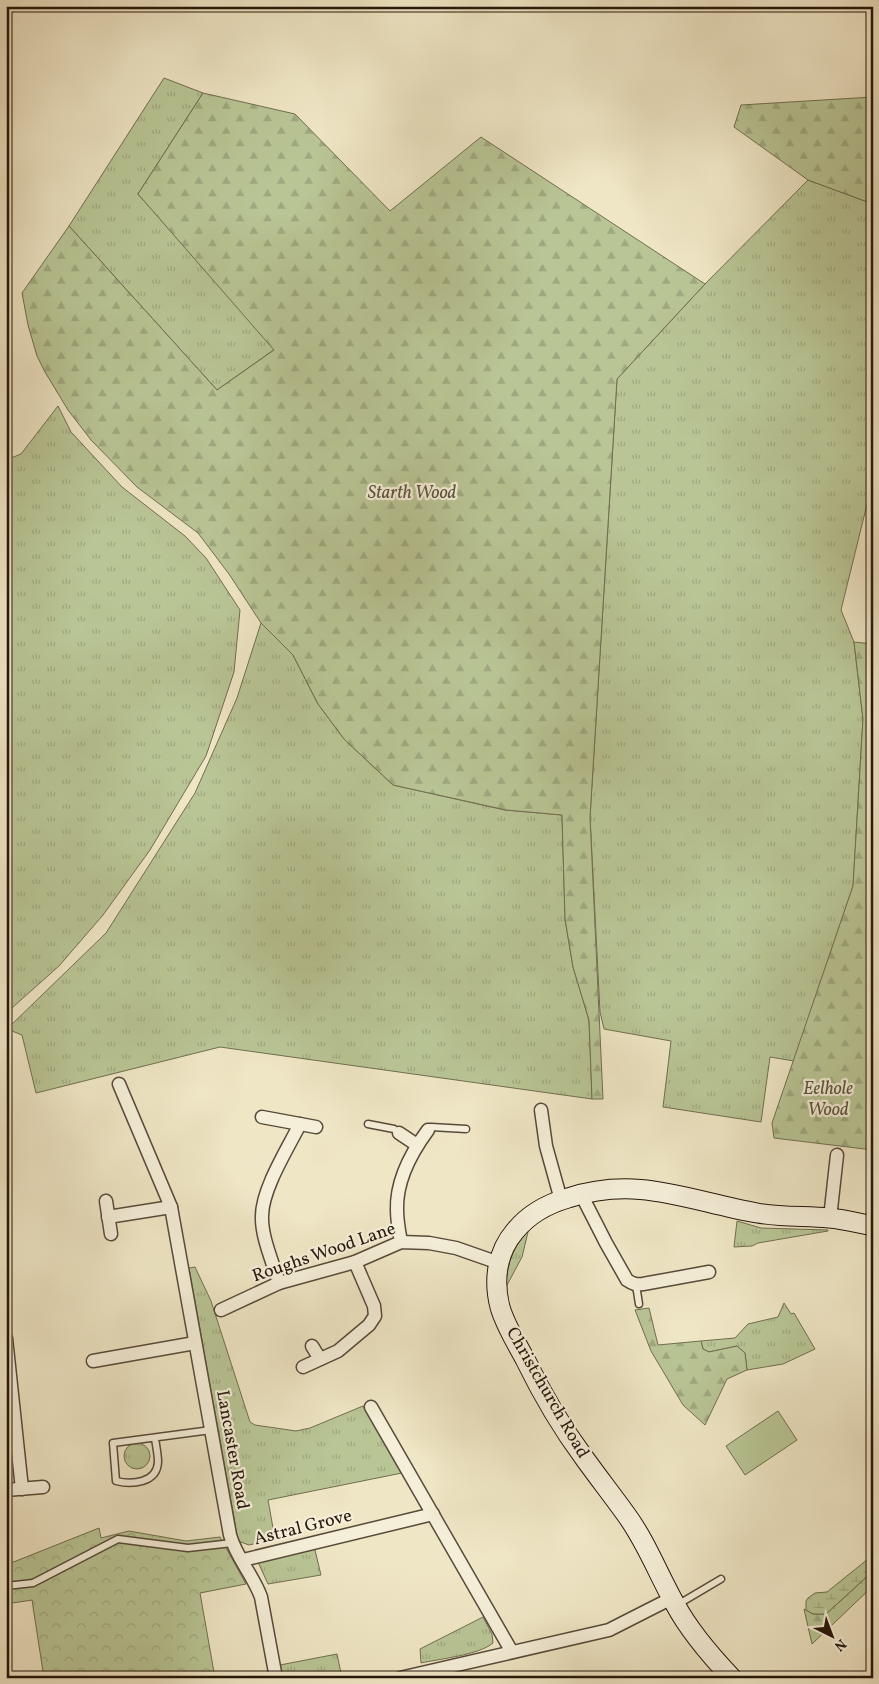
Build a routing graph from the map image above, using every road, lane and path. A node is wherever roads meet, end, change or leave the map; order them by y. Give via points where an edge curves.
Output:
1 (119, 1084) dead end
2 (541, 1110) dead end
3 (262, 1117) dead end
4 (300, 1124) junction
5 (368, 1124) dead end
6 (316, 1127) dead end
7 (466, 1129) dead end
8 (428, 1130) joint
9 (398, 1133) joint
10 (417, 1144) junction
11 (837, 1155) dead end
12 (581, 1194) junction
13 (561, 1200) junction
14 (106, 1201) dead end
15 (171, 1206) junction
16 (108, 1217) junction
17 (830, 1218) junction
18 (873, 1226) edge
19 (111, 1234) dead end
20 (401, 1242) junction
21 (354, 1262) junction
22 (499, 1263) junction
23 (709, 1272) dead end
24 (279, 1283) junction
25 (636, 1285) junction
26 (639, 1304) dead end
27 (221, 1310) dead end
28 (6, 1338) edge
29 (195, 1343) junction
30 (312, 1346) dead end
31 (320, 1359) junction
32 (93, 1361) dead end
33 (302, 1367) dead end
34 (371, 1407) dead end
35 (211, 1430) junction
36 (155, 1438) junction
37 (43, 1486) dead end
38 (22, 1489) junction
39 (6, 1490) edge
40 (433, 1514) junction
41 (232, 1543) junction
42 (243, 1560) junction
43 (721, 1579) dead end
44 (6, 1586) edge
45 (674, 1602) junction
46 (512, 1652) junction
47 (276, 1678) edge
48 (400, 1678) edge
49 (732, 1678) edge

1 - 15 street, Lancaster Road
2 - 13 street via 546,1146
3 - 4 street
4 - 6 street
4 - 24 street via 268,1188 262,1214 262,1228
5 - 9 lane via 394,1129
7 - 8 lane via 431,1127
8 - 10 street
9 - 10 street
10 - 20 street via 398,1194
11 - 17 street
12 - 13 street, Christchurch Road
12 - 17 street, Christchurch Road via 623,1188 651,1190 756,1213
12 - 25 street via 628,1280
13 - 22 street, Christchurch Road via 520,1225 503,1250
14 - 16 street
15 - 16 street
15 - 29 street, Lancaster Road
16 - 19 street
17 - 18 street, Christchurch Road
20 - 21 street, Roughs Wood Lane
20 - 22 street, Roughs Wood Lane via 456,1248
21 - 24 street, Roughs Wood Lane
21 - 31 street via 374,1306 375,1316 338,1351
22 - 45 street, Christchurch Road via 497,1295 505,1322 562,1424 636,1528
23 - 25 street
24 - 27 street, Roughs Wood Lane
25 - 26 lane
28 - 38 street
29 - 32 street
29 - 35 street, Lancaster Road
30 - 31 street
31 - 33 street
34 - 40 street
35 - 36 lane
35 - 41 street, Lancaster Road
36 - 36 lane via 113,1443 116,1481 127,1484 144,1481 155,1473 158,1464
37 - 38 street
38 - 39 street
40 - 42 street, Astral Grove
40 - 46 street
41 - 42 street, Lancaster Road
41 - 44 lane via 188,1548 118,1539 34,1583
42 - 47 street, Astral Grove via 261,1597
43 - 45 lane
45 - 46 street via 608,1630
45 - 49 street, Christchurch Road via 710,1655
46 - 48 street

